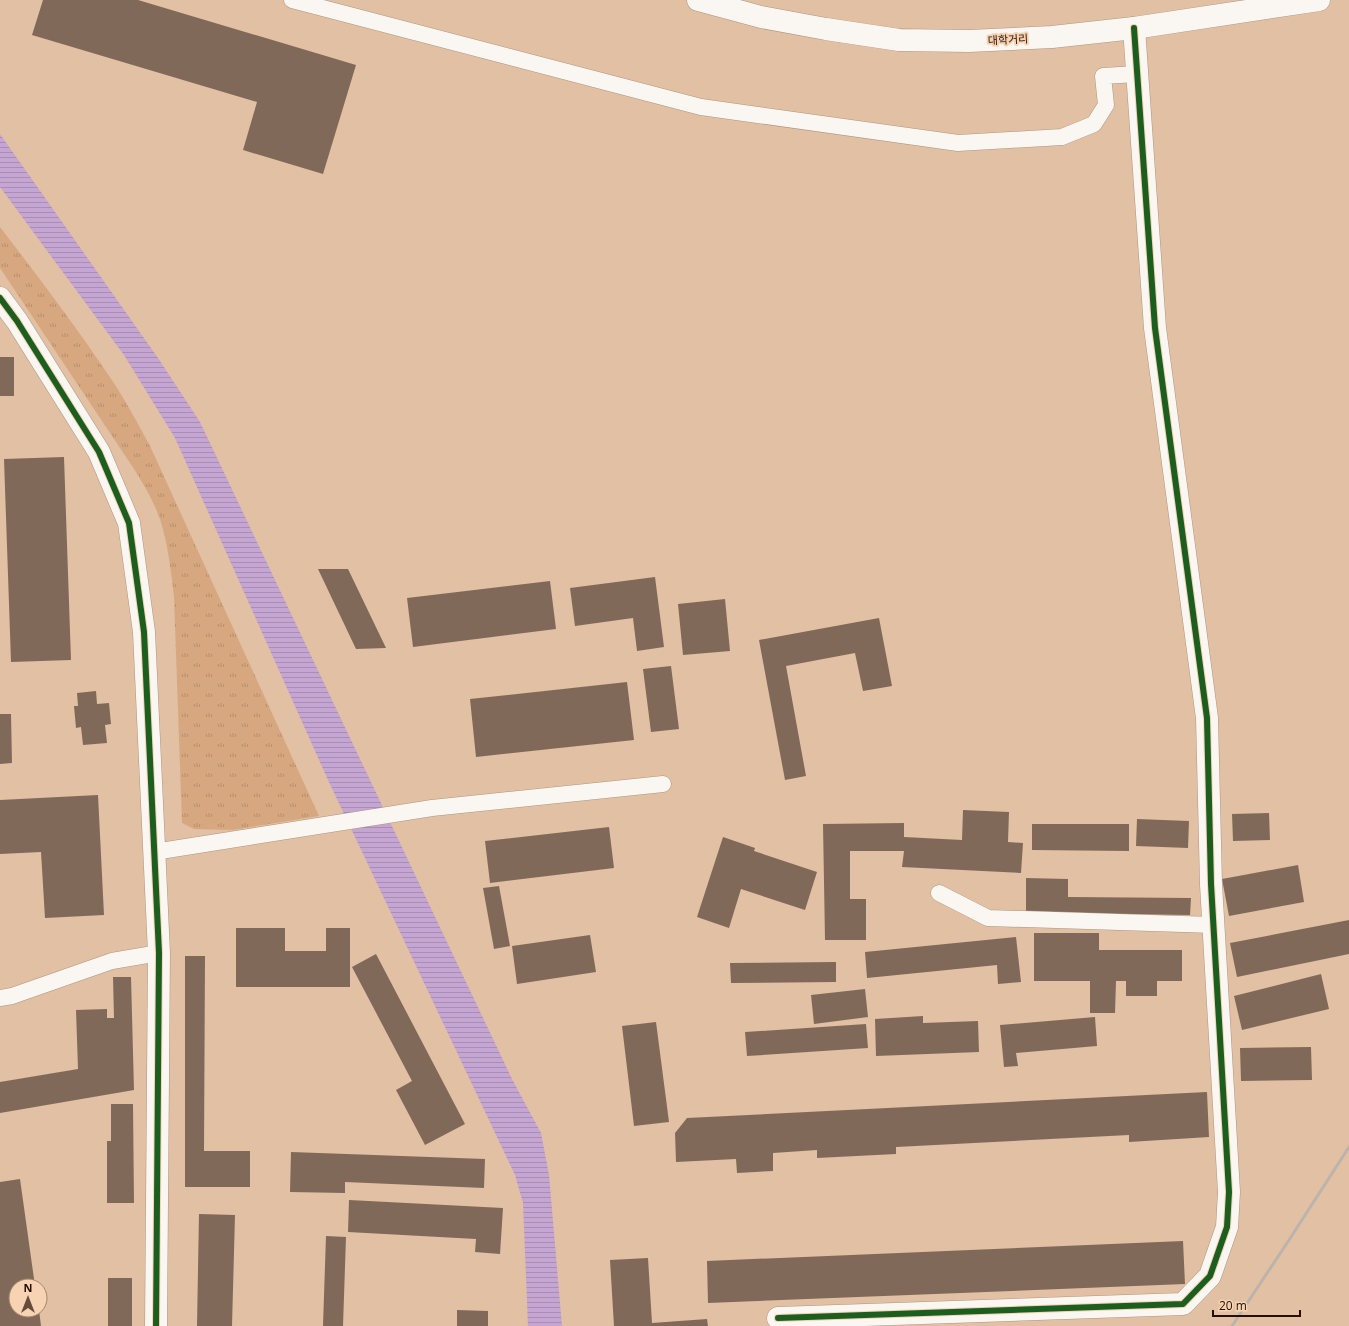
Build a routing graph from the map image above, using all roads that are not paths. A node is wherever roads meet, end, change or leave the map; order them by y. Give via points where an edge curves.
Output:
1 (292, 0) edge
2 (698, 0) edge
3 (1319, 0) edge
4 (1134, 28) junction
5 (1137, 74) junction
6 (0, 298) edge
7 (663, 784) dead end
8 (154, 852) junction
9 (939, 893) dead end
10 (1214, 925) junction
11 (159, 953) junction
12 (0, 998) edge
13 (778, 1318) dead end
14 (156, 1326) edge

1 - 5 lane via 701,107 958,143 1062,137 1094,124 1106,105 1104,76
2 - 4 street, 대학거리 via 761,17 899,40 969,41
3 - 4 street, 대학거리
4 - 5 street
5 - 10 street via 1155,328 1207,718
6 - 8 street via 100,452 129,523 144,632
7 - 8 lane via 432,808
8 - 11 street
9 - 10 lane via 988,918
10 - 13 street via 1229,1192 1227,1227 1210,1276 1182,1304
11 - 12 lane via 112,961
11 - 14 street

